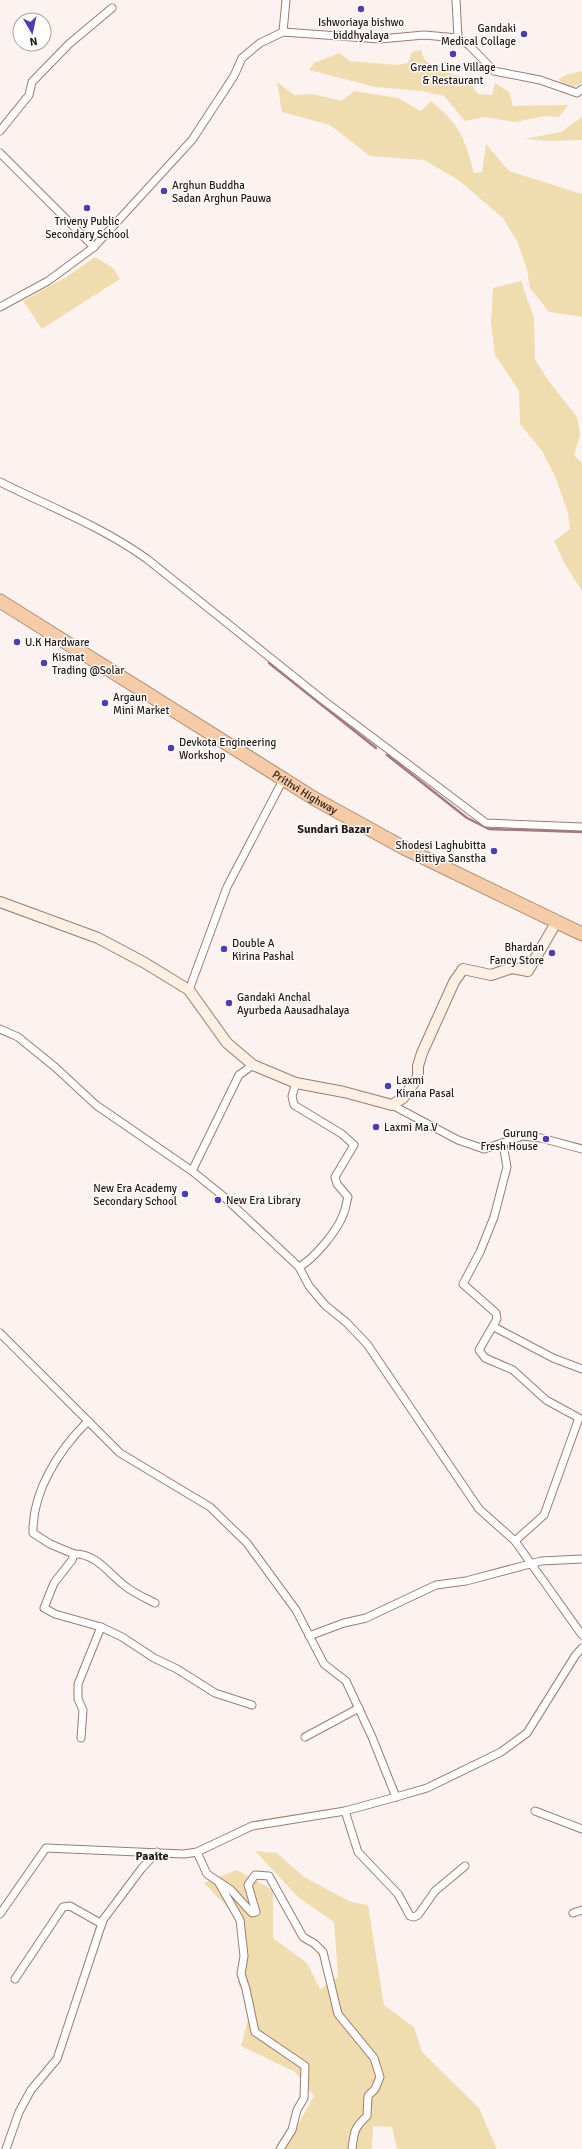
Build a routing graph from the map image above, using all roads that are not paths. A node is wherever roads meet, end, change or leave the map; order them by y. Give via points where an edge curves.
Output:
1 (286, 0) edge
2 (456, 0) edge
3 (112, 8) dead end
4 (283, 32) junction
5 (458, 38) junction
6 (582, 89) edge
7 (0, 131) edge
8 (0, 153) edge
9 (94, 247) junction
10 (0, 307) edge
11 (0, 482) edge
12 (0, 601) edge
13 (284, 778) junction
14 (582, 828) edge
15 (0, 902) edge
16 (557, 921) junction
17 (582, 934) edge
18 (189, 990) junction
19 (0, 1030) edge
20 (253, 1064) junction
21 (296, 1083) junction
22 (392, 1105) junction
23 (503, 1144) junction
24 (582, 1149) edge
25 (192, 1171) junction
26 (299, 1266) junction
27 (494, 1327) junction
28 (0, 1334) edge
29 (582, 1369) edge
30 (88, 1421) junction
31 (514, 1541) junction
32 (74, 1554) junction
33 (582, 1559) edge
34 (531, 1564) junction
35 (155, 1603) dead end
36 (101, 1627) junction
37 (582, 1635) edge
38 (309, 1636) junction
39 (582, 1648) edge
40 (252, 1705) dead end
41 (359, 1708) junction
42 (305, 1737) dead end
43 (81, 1738) dead end
44 (396, 1797) junction
45 (346, 1811) junction
46 (535, 1811) dead end
47 (582, 1828) edge
48 (157, 1852) junction
49 (197, 1852) junction
50 (465, 1866) dead end
51 (217, 1882) junction
52 (582, 1910) edge
53 (573, 1913) dead end
54 (0, 1914) edge
55 (102, 1924) junction
56 (15, 1980) dead end
57 (6, 2149) edge
58 (280, 2149) edge
59 (352, 2149) edge

1 - 4 street
2 - 5 street
3 - 7 street via 69,44 32,82 29,95
4 - 5 street via 380,39 424,35
4 - 9 street via 260,43 242,58 234,76 192,140
5 - 6 street via 470,45 494,71 540,80 577,93
8 - 9 street
9 - 10 street via 48,281
11 - 14 street via 121,540 323,700 486,823
12 - 13 highway, Prithvi Highway
13 - 16 highway, Prithvi Highway via 315,799 404,848
13 - 18 street via 227,887
15 - 18 main road via 98,938
16 - 17 highway, Prithvi Highway
16 - 22 main road via 528,971 512,968 491,975 463,969 454,982 422,1053 418,1077 403,1098
18 - 20 main road via 228,1043
19 - 25 street via 18,1037 96,1105
20 - 21 main road
20 - 25 street via 239,1075
21 - 22 main road
21 - 26 street via 292,1096 294,1105 342,1134 354,1145 335,1177 337,1184 348,1196 343,1216 336,1229 308,1262
22 - 23 street via 458,1140 484,1149
23 - 24 street via 523,1136
23 - 27 street via 507,1167 494,1217 463,1284 496,1313
25 - 26 street
26 - 31 street via 309,1286 325,1305 347,1322 368,1344 479,1509
27 - 29 street via 553,1358
27 - 31 street via 479,1350 485,1358 513,1370 546,1400 579,1418 544,1515
28 - 30 street
30 - 32 street via 58,1456 32,1516 33,1533 50,1544
30 - 38 street via 120,1453 210,1508 247,1543 296,1610
31 - 34 street
32 - 35 street via 93,1558 126,1587
32 - 36 street via 54,1583 44,1608 55,1614
33 - 34 street via 541,1561
34 - 37 street
34 - 38 street via 466,1581 436,1585 366,1618
36 - 40 street via 215,1693
36 - 43 street via 78,1684 78,1699 83,1710
38 - 41 street via 324,1664 346,1681
39 - 44 street via 528,1733 501,1752 426,1788
41 - 42 street
41 - 44 street
44 - 45 street
45 - 49 street via 252,1826
45 - 50 street via 358,1852 398,1894 410,1916 418,1914 435,1891
46 - 47 street
48 - 49 street via 178,1855
48 - 54 street via 46,1848
48 - 55 street via 125,1889
49 - 51 street via 208,1874
51 - 58 street via 240,1920 244,1956 241,1974 254,2032 305,2066 304,2098 297,2110 292,2130
51 - 59 street via 232,1890 252,1913 256,1912 248,1885 255,1875 269,1876 303,1936 323,1952 338,2014 374,2058 380,2076 375,2089 368,2096 367,2116 356,2126
52 - 53 street
55 - 56 street via 70,1906 63,1907
55 - 57 street via 57,2059 31,2090 19,2112

